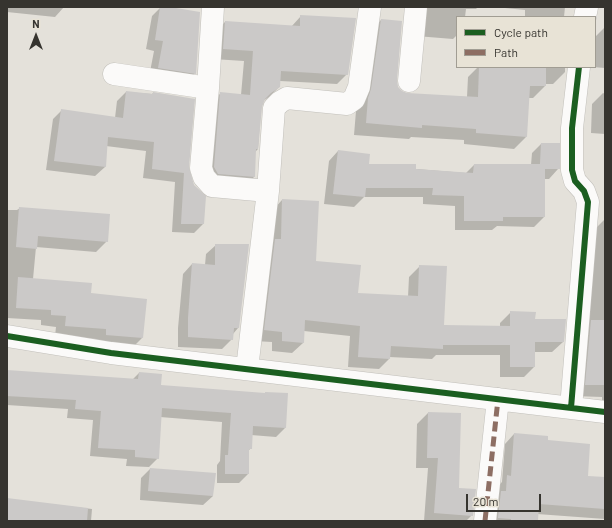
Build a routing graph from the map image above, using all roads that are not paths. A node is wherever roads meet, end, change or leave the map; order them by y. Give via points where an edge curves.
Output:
1 (213, 7) edge
2 (370, 7) edge
3 (416, 7) edge
4 (579, 68) edge
5 (114, 74) dead end
6 (409, 81) dead end
7 (208, 88) junction
8 (268, 191) junction
9 (7, 336) edge
10 (247, 369) junction
11 (498, 399) junction
12 (570, 408) junction
13 (605, 412) edge
14 (485, 521) edge

1 - 7 street
2 - 8 street via 359,87 354,99 347,104 287,98 274,108
3 - 6 street
4 - 12 street via 572,128 572,170 575,181 584,191 588,202
5 - 7 street
7 - 8 street via 201,168 204,177 212,186
8 - 10 street
9 - 10 street via 111,353
10 - 11 street
11 - 12 street
11 - 14 street
12 - 13 street

